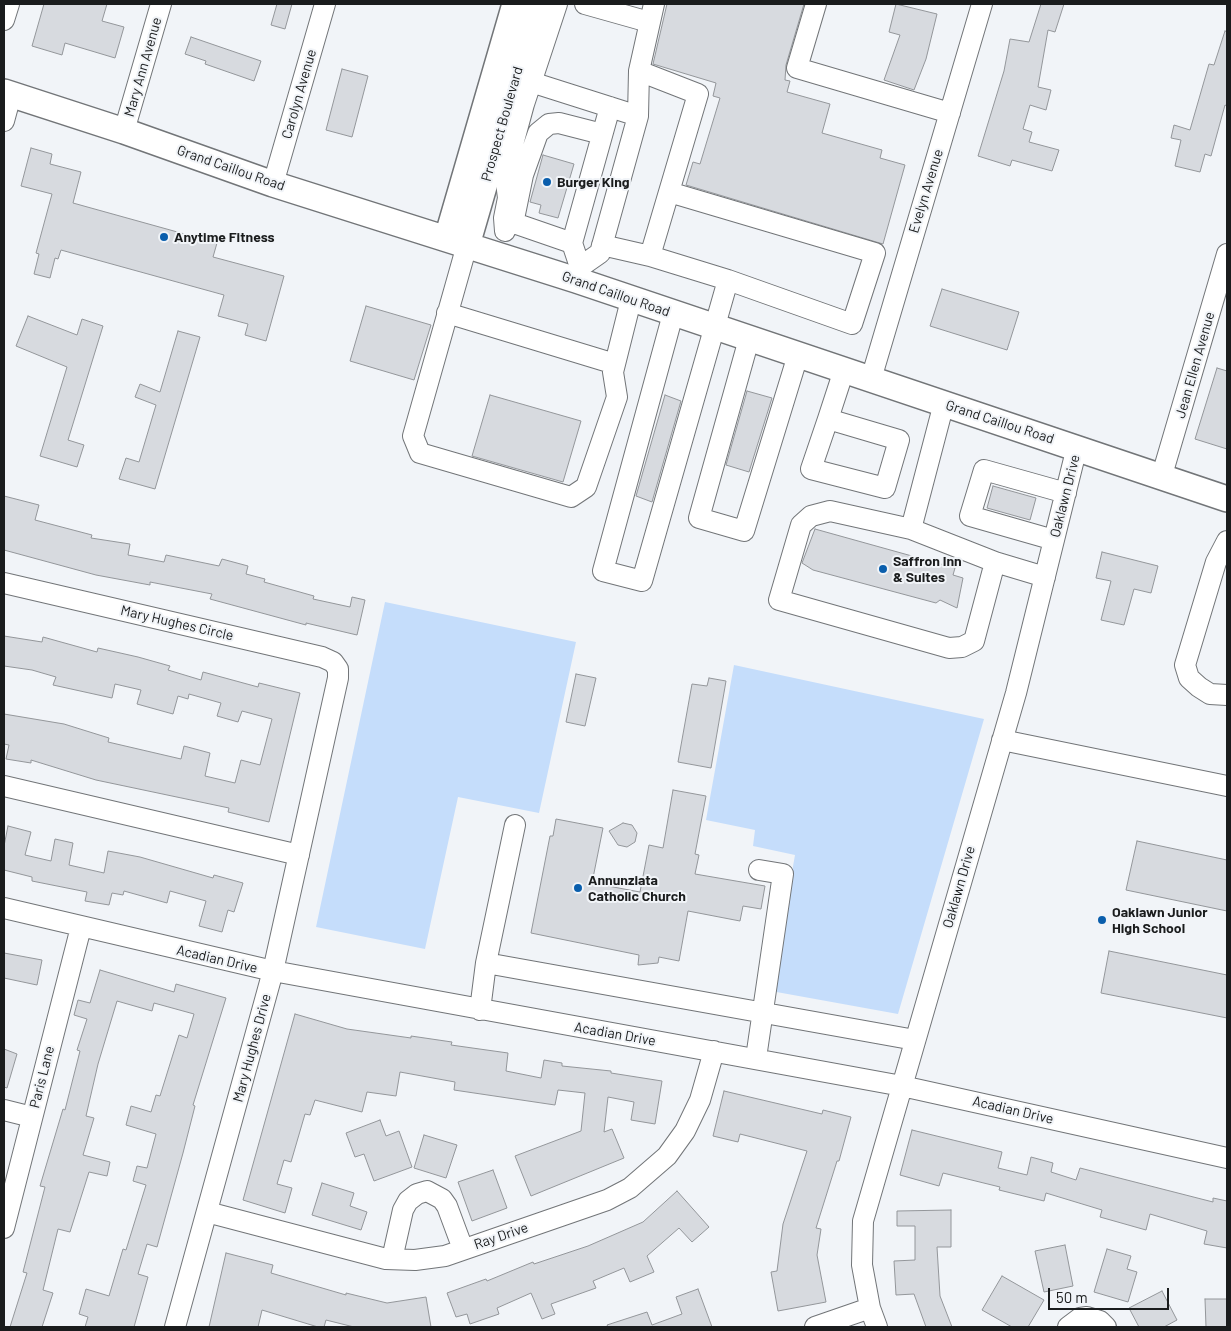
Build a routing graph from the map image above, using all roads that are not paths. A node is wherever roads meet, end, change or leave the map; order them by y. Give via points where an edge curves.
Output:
1 (9, 4) edge
2 (161, 4) edge
3 (325, 4) edge
4 (515, 4) edge
5 (537, 4) edge
6 (557, 4) edge
7 (585, 4) edge
8 (816, 4) edge
9 (982, 4) edge
10 (652, 13) edge
11 (4, 20) edge
12 (535, 43) junction
13 (638, 71) junction
14 (531, 82) junction
15 (8, 93) edge
16 (610, 107) junction
17 (950, 113) junction
18 (638, 116) junction
19 (4, 121) edge
20 (124, 131) junction
21 (602, 134) junction
22 (497, 173) junction
23 (273, 184) junction
24 (669, 192) junction
25 (510, 227) junction
26 (457, 242) junction
27 (572, 243) junction
28 (602, 245) junction
29 (875, 253) junction
30 (1227, 254) edge
31 (497, 255) junction
32 (650, 256) junction
33 (906, 261) junction
34 (578, 274) junction
35 (728, 280) junction
36 (631, 300) junction
37 (448, 313) junction
38 (673, 314) junction
39 (716, 327) junction
40 (749, 339) junction
41 (798, 355) junction
42 (615, 364) junction
43 (844, 370) junction
44 (870, 379) junction
45 (944, 403) junction
46 (828, 419) dead end
47 (1077, 447) junction
48 (1162, 475) junction
49 (1066, 493) junction
50 (1227, 498) edge
51 (911, 529) junction
52 (1054, 540) junction
53 (1226, 548) edge
54 (994, 562) junction
55 (1045, 577) junction
56 (4, 582) edge
57 (338, 678) joint
58 (1227, 694) edge
59 (1002, 740) junction
60 (4, 786) edge
61 (1227, 786) edge
62 (515, 825) dead end
63 (299, 855) junction
64 (759, 870) dead end
65 (4, 908) edge
66 (81, 927) junction
67 (486, 963) junction
68 (273, 971) junction
69 (480, 1010) junction
70 (762, 1011) junction
71 (915, 1040) junction
72 (714, 1051) junction
73 (756, 1058) junction
74 (902, 1086) junction
75 (4, 1110) edge
76 (32, 1117) junction
77 (1227, 1158) edge
78 (207, 1212) junction
79 (4, 1228) edge
80 (463, 1250) junction
81 (392, 1260) junction
82 (870, 1308) junction
83 (176, 1327) edge
84 (815, 1327) edge
85 (877, 1327) edge
86 (1068, 1327) edge
87 (1106, 1327) edge

1 - 11 street
2 - 20 street, Mary Ann Avenue
3 - 23 street, Carolyn Avenue
4 - 26 main road, Prospect Boulevard
5 - 12 main road, Prospect Boulevard
6 - 12 street
7 - 10 street
8 - 17 street via 797,68
9 - 17 street, Evelyn Avenue
10 - 13 street
12 - 14 street
12 - 22 main road, Prospect Boulevard
13 - 18 street
13 - 24 street via 698,94
14 - 16 street
14 - 22 street
15 - 19 street
15 - 20 main road, Grand Caillou Road
16 - 18 street
16 - 21 street
17 - 33 street, Evelyn Avenue
18 - 28 street
20 - 23 main road, Grand Caillou Road
21 - 25 street via 559,123 549,124 538,133
21 - 27 street
22 - 25 street via 508,198 504,218
22 - 26 main road, Prospect Boulevard
23 - 26 main road, Grand Caillou Road
24 - 29 street
24 - 32 street
25 - 27 street
25 - 31 street
26 - 31 main road, Grand Caillou Road
26 - 37 street
27 - 34 street
28 - 32 street
28 - 34 street via 600,253
29 - 33 street
29 - 35 street via 852,324
30 - 48 street, Jean Ellen Avenue
31 - 34 main road, Grand Caillou Road
32 - 35 street
33 - 44 street, Evelyn Avenue
34 - 36 main road, Grand Caillou Road
35 - 39 street
36 - 38 main road, Grand Caillou Road
36 - 42 street
37 - 42 street
37 - 42 street via 412,436 420,453 571,497 586,487 617,397
38 - 39 main road, Grand Caillou Road
38 - 39 street via 603,571 642,581
39 - 40 main road, Grand Caillou Road
40 - 41 main road, Grand Caillou Road
40 - 41 street via 699,518 744,531
41 - 43 main road, Grand Caillou Road
43 - 44 main road, Grand Caillou Road
43 - 46 street
44 - 45 main road, Grand Caillou Road
45 - 47 main road, Grand Caillou Road
45 - 51 street
47 - 48 main road, Grand Caillou Road
47 - 49 street, Oaklawn Drive
48 - 50 main road, Grand Caillou Road
49 - 52 street, Oaklawn Drive
49 - 52 street via 984,470 970,516
51 - 54 street
51 - 54 street via 830,511 811,516 801,525 780,600 949,648 962,647 974,641
52 - 55 street, Oaklawn Drive
53 - 58 street via 1216,562 1185,665 1189,678 1198,687 1210,694
54 - 55 street
55 - 59 street, Oaklawn Drive
56 - 57 street, Mary Hughes Circle via 322,657 333,662 338,669
57 - 63 street, Mary Hughes Drive
59 - 61 street
59 - 71 street, Oaklawn Drive
60 - 63 street
62 - 67 street
63 - 68 street, Mary Hughes Drive
64 - 70 street via 783,874
65 - 66 street, Acadian Drive
66 - 68 street, Acadian Drive
66 - 76 street, Paris Lane
67 - 69 street
67 - 70 street
68 - 69 street, Acadian Drive
68 - 78 street, Mary Hughes Drive
69 - 72 street, Acadian Drive
70 - 71 street
70 - 73 street
71 - 74 street, Oaklawn Drive
72 - 73 street, Acadian Drive
72 - 80 street, Ray Drive via 700,1100 685,1130 667,1156 646,1176 607,1200
73 - 74 street, Acadian Drive
74 - 77 street, Acadian Drive
74 - 82 street, Oaklawn Drive via 863,1221 862,1265
75 - 76 street
76 - 79 street, Paris Lane
78 - 81 street, Ray Drive
78 - 83 street, Mary Hughes Drive
80 - 81 street, Ray Drive via 445,1256
80 - 81 street via 447,1206 442,1199 427,1191 417,1194 406,1206
82 - 84 street
82 - 85 street, Oaklawn Drive
86 - 87 street via 1087,1317 1100,1321

